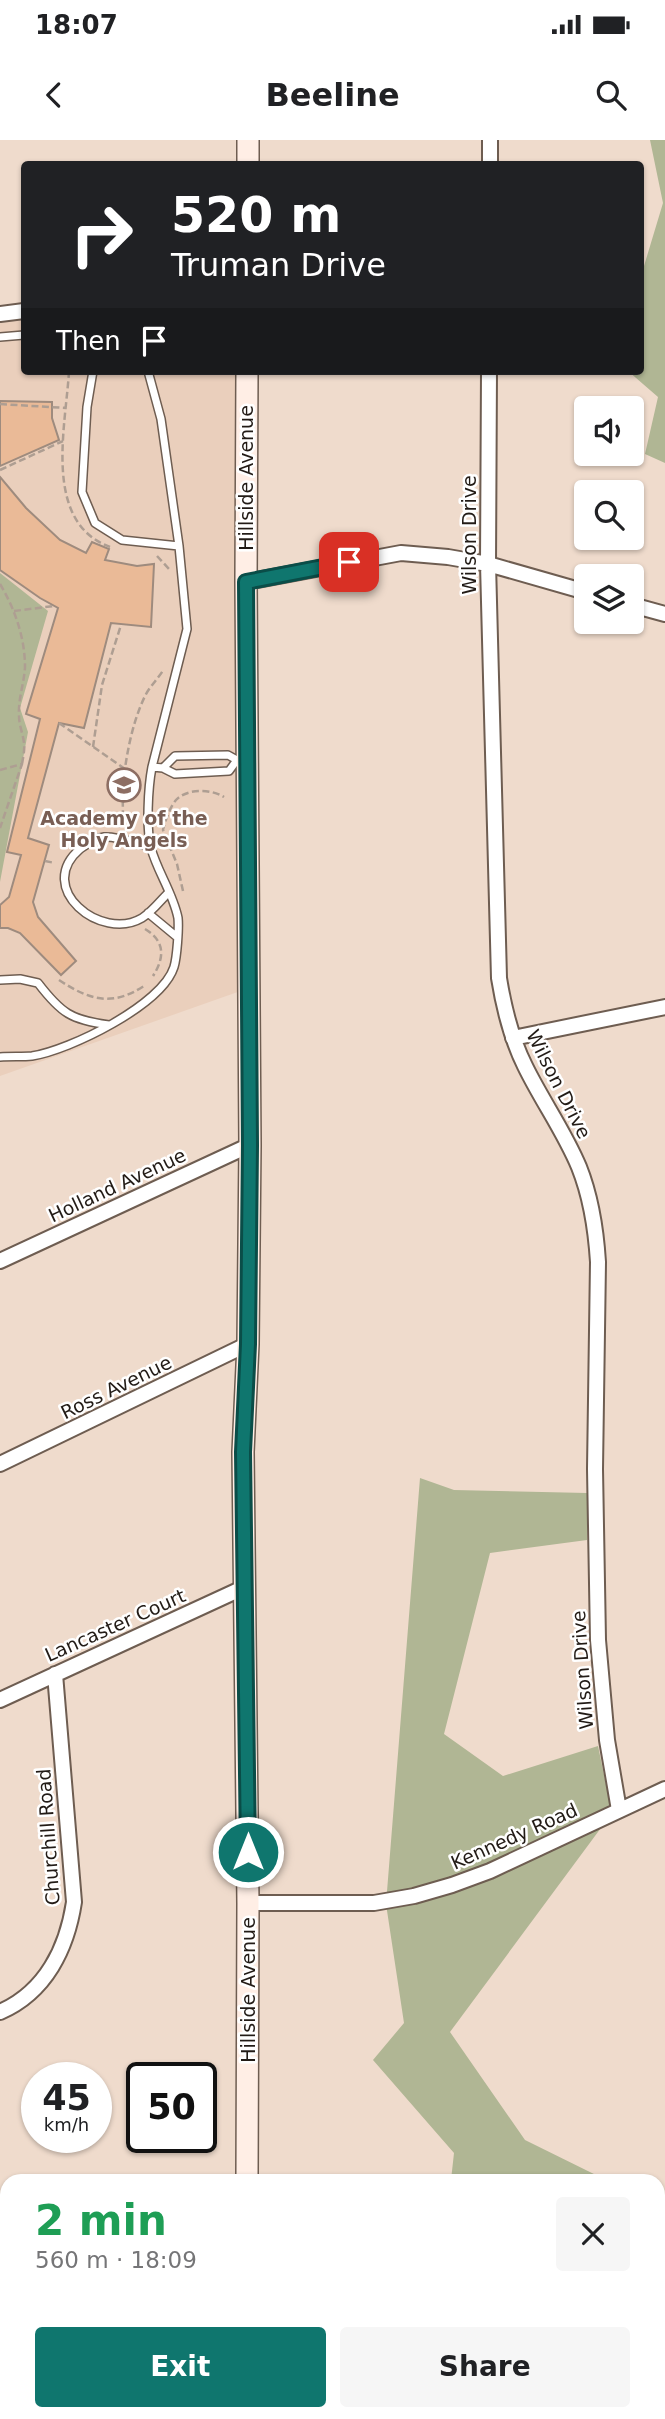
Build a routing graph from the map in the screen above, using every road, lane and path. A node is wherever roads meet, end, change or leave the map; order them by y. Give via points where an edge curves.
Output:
1 (248, 140) edge
2 (490, 140) edge
3 (248, 161) edge
4 (490, 161) edge
5 (21, 311) edge
6 (0, 314) edge
7 (21, 335) edge
8 (0, 337) edge
9 (69, 375) edge
10 (92, 375) edge
11 (149, 375) edge
12 (247, 375) edge
13 (489, 375) edge
14 (0, 404) edge
15 (66, 408) junction
16 (63, 441) junction
17 (0, 470) edge
18 (179, 546) junction
19 (118, 549) dead end
20 (151, 553) dead end
21 (488, 564) junction
22 (173, 575) dead end
23 (246, 582) junction
24 (0, 584) edge
25 (574, 589) edge
26 (54, 606) dead end
27 (644, 608) edge
28 (14, 611) junction
29 (665, 614) edge
30 (121, 625) dead end
31 (168, 663) dead end
32 (59, 723) dead end
33 (93, 747) junction
34 (242, 760) junction
35 (22, 764) junction
36 (152, 768) junction
37 (163, 768) junction
38 (125, 769) junction
39 (0, 770) edge
40 (224, 797) dead end
41 (0, 828) edge
42 (116, 829) dead end
43 (151, 847) junction
44 (59, 857) dead end
45 (45, 861) dead end
46 (169, 892) junction
47 (183, 901) dead end
48 (148, 913) junction
49 (141, 928) dead end
50 (177, 937) junction
51 (153, 976) dead end
52 (0, 980) edge
53 (59, 980) dead end
54 (143, 986) dead end
55 (665, 1007) edge
56 (109, 1025) junction
57 (513, 1038) junction
58 (0, 1057) edge
59 (250, 1145) junction
60 (0, 1261) edge
61 (248, 1344) junction
62 (0, 1464) edge
63 (245, 1587) junction
64 (55, 1674) junction
65 (0, 1700) edge
66 (665, 1789) edge
67 (619, 1810) junction
68 (248, 1903) junction
69 (0, 2012) edge
70 (242, 2174) edge

1 - 3 main road
2 - 4 street
5 - 6 street
7 - 8 lane
9 - 15 path
10 - 18 lane via 82,492 95,523 122,540
11 - 18 lane via 161,419
12 - 23 main road, Hillside Avenue
13 - 21 street, Wilson Drive
14 - 15 path
15 - 16 path
16 - 17 path
16 - 19 path via 69,508 97,542
18 - 36 lane via 187,629
20 - 22 path
21 - 23 street via 401,552
21 - 25 street
21 - 57 street, Wilson Drive via 497,944 499,978
23 - 34 main road, Hillside Avenue
24 - 28 path
26 - 28 path
27 - 29 street
28 - 35 path via 25,668 19,715
30 - 33 path via 102,685
31 - 38 path via 146,694
32 - 33 path
33 - 38 path
34 - 37 lane via 229,771 175,774
34 - 37 lane via 228,755 175,756
34 - 59 main road, Hillside Avenue
35 - 39 path
35 - 41 path
36 - 37 lane
36 - 43 lane via 148,787
38 - 42 path via 122,822
40 - 47 path via 209,791 184,795 175,801 164,825
43 - 46 lane
43 - 48 lane via 103,837 76,853 64,881 77,906 102,921 130,922
44 - 45 path via 55,865
46 - 48 lane
46 - 50 lane via 178,920
48 - 50 lane
49 - 51 path via 161,942 161,964
50 - 56 lane via 174,967 164,984 136,1011
52 - 56 lane via 38,983 51,1000 78,1020
53 - 54 path via 96,999 126,996
55 - 57 street
56 - 58 lane via 33,1056
57 - 67 street, Wilson Drive via 580,1169 596,1232 598,1640
59 - 60 street, Holland Avenue
59 - 61 main road, Hillside Avenue
61 - 62 street, Ross Avenue
61 - 63 main road, Hillside Avenue via 243,1452
63 - 64 street, Lancaster Court
63 - 68 main road, Hillside Avenue
64 - 65 street, Lancaster Court
64 - 69 street, Churchill Road via 74,1902 71,1926 63,1949 40,1983
66 - 67 street, Kennedy Road
67 - 68 street, Kennedy Road via 490,1871 414,1896 374,1903
68 - 70 main road, Hillside Avenue

